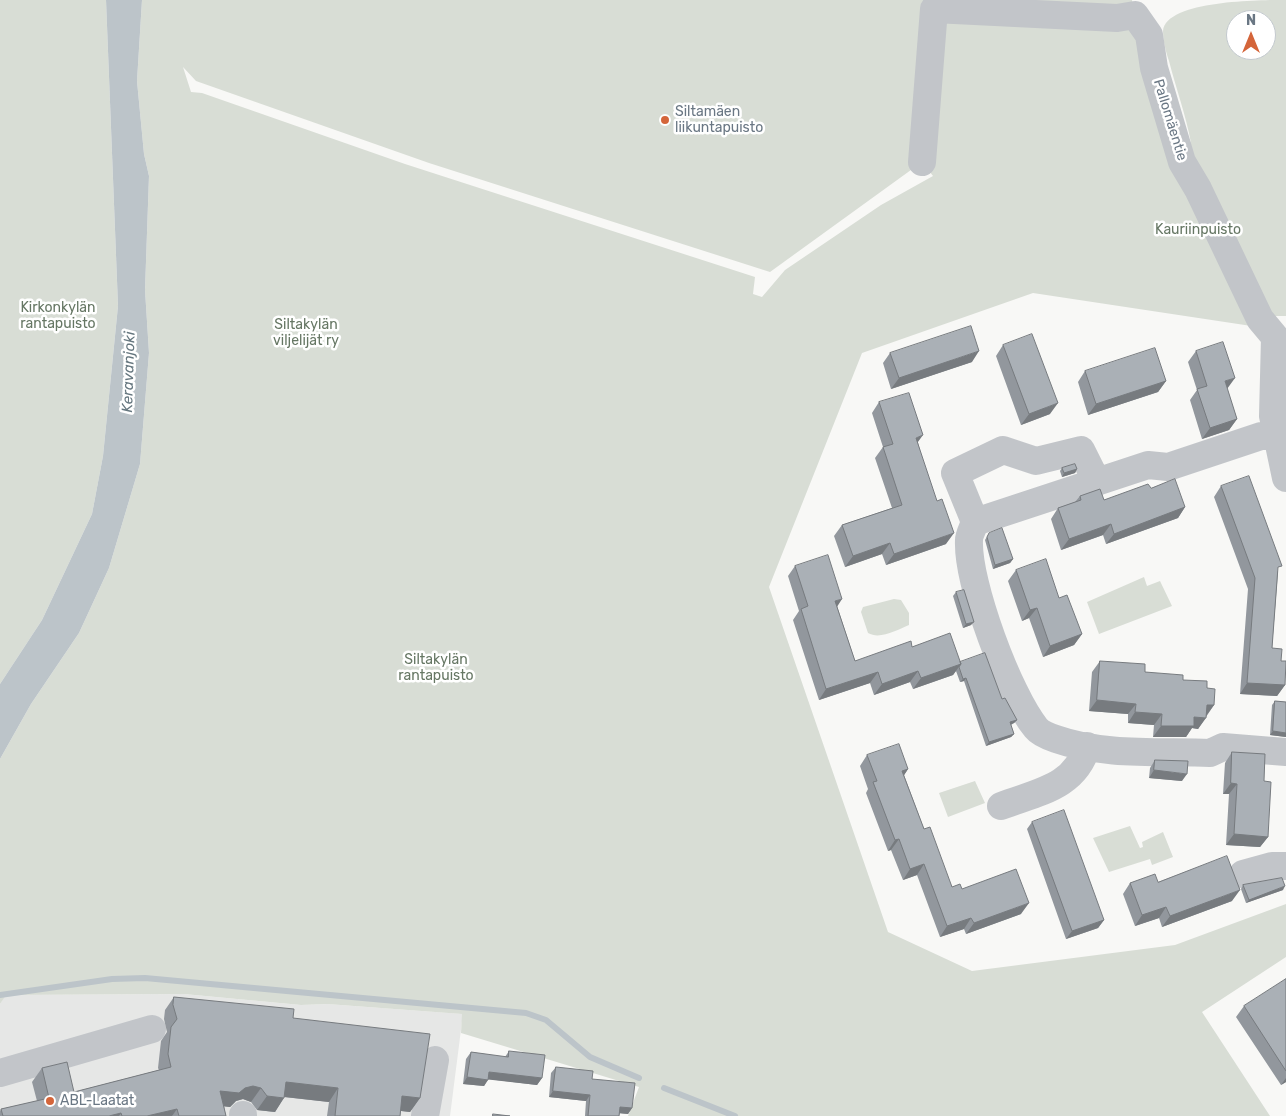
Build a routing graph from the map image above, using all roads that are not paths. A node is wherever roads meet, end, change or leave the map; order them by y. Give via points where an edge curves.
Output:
1 (922, 162) dead end
2 (1276, 436) junction
3 (1286, 478) edge
4 (1097, 482) junction
5 (975, 522) junction
6 (1087, 746) junction
7 (1286, 752) edge
8 (1000, 806) dead end
9 (1286, 866) edge
10 (1242, 874) dead end
11 (152, 1029) dead end
12 (435, 1060) dead end
13 (0, 1074) edge
14 (425, 1116) edge

1 - 2 street, Pallomäentie via 934,9 1117,18 1135,15 1149,35 1154,68 1182,162 1260,319 1275,337
2 - 3 street, Pallomäentie
2 - 4 street via 1261,436 1168,467 1148,465
4 - 5 street
4 - 5 street via 1081,450 1036,461 1003,450 955,473
5 - 6 street via 969,540 974,582 1017,698 1037,730 1056,739
6 - 7 street via 1115,750 1210,752 1224,747
6 - 8 street via 1083,760 1066,781
9 - 10 street via 1272,866
11 - 13 street
12 - 14 street

